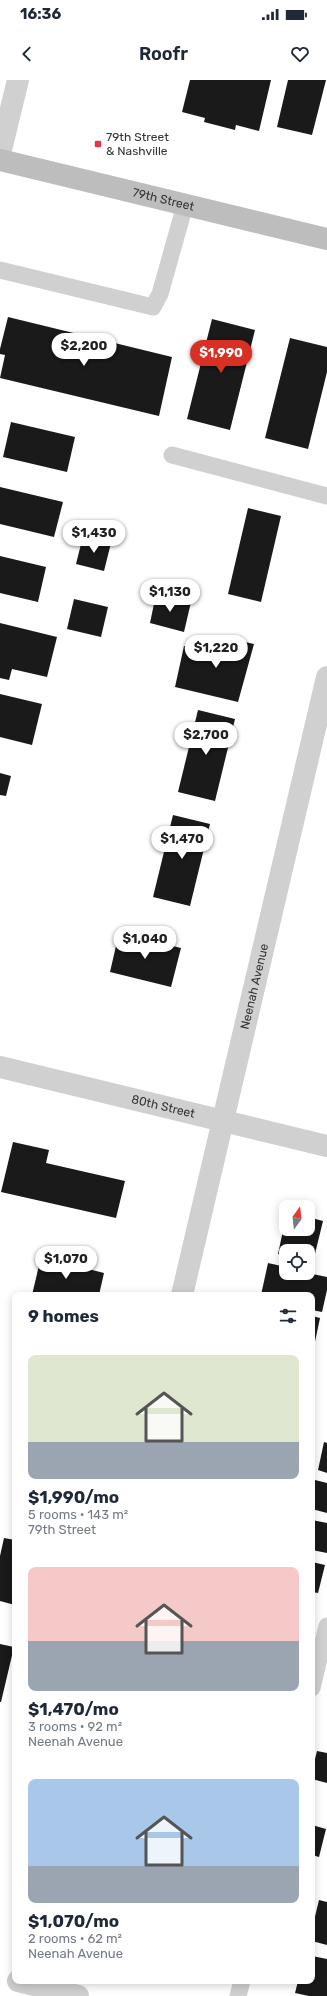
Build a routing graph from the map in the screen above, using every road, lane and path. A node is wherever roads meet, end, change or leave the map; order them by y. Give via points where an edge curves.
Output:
1 (18, 80) edge
2 (0, 154) edge
3 (0, 160) edge
4 (184, 205) junction
5 (327, 239) edge
6 (0, 270) edge
7 (172, 455) dead end
8 (327, 496) edge
9 (327, 677) edge
10 (0, 1067) edge
11 (223, 1121) junction
12 (327, 1146) edge
13 (183, 1292) edge
14 (327, 1626) edge
15 (315, 1676) edge
16 (0, 1977) edge
17 (12, 1981) edge
18 (19, 1984) edge
19 (241, 1984) edge
20 (78, 1996) edge
21 (238, 1996) edge

1 - 2 street
3 - 4 main road, 79th Street
4 - 5 main road, 79th Street
4 - 6 lane via 160,294 153,307
7 - 8 lane
9 - 11 street, Neenah Avenue
10 - 11 street, 80th Street
11 - 12 street, 80th Street
11 - 13 street, Neenah Avenue
14 - 15 lane
16 - 17 street
18 - 20 street
19 - 21 lane

